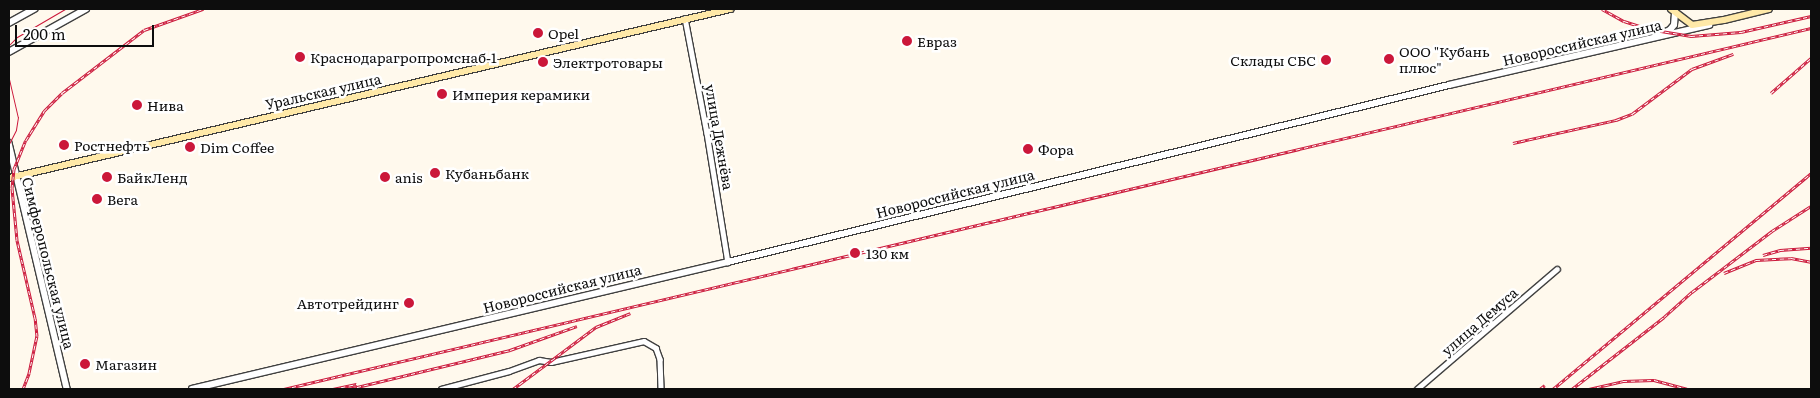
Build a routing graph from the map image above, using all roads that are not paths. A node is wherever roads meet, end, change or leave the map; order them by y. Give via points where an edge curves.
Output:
1 (34, 9) edge
2 (86, 9) edge
3 (723, 9) edge
4 (730, 9) edge
5 (1769, 9) edge
6 (1673, 11) edge
7 (685, 19) junction
8 (1724, 20) junction
9 (9, 23) edge
10 (1647, 40) junction
11 (9, 52) edge
12 (9, 143) edge
13 (12, 176) edge
14 (728, 262) junction
15 (1556, 269) dead end
16 (67, 389) edge
17 (192, 389) edge
18 (441, 389) edge
19 (661, 389) edge
20 (1417, 389) edge

1 - 9 street
2 - 11 street
3 - 4 main road, Уральская улица
3 - 7 main road, Уральская улица
5 - 8 main road, Новороссийская улица
6 - 8 main road, Новороссийская улица via 1692,25
6 - 10 street via 1674,25 1670,30
7 - 13 main road, Уральская улица
7 - 14 street, улица Дежнёва
8 - 10 street, Новороссийская улица
10 - 14 street, Новороссийская улица via 1258,131
12 - 13 street, Симферопольская улица
13 - 16 street, Симферопольская улица
14 - 17 street, Новороссийская улица
15 - 20 street, улица Демуса
18 - 19 street via 539,360 551,362 644,341 656,348 660,359

